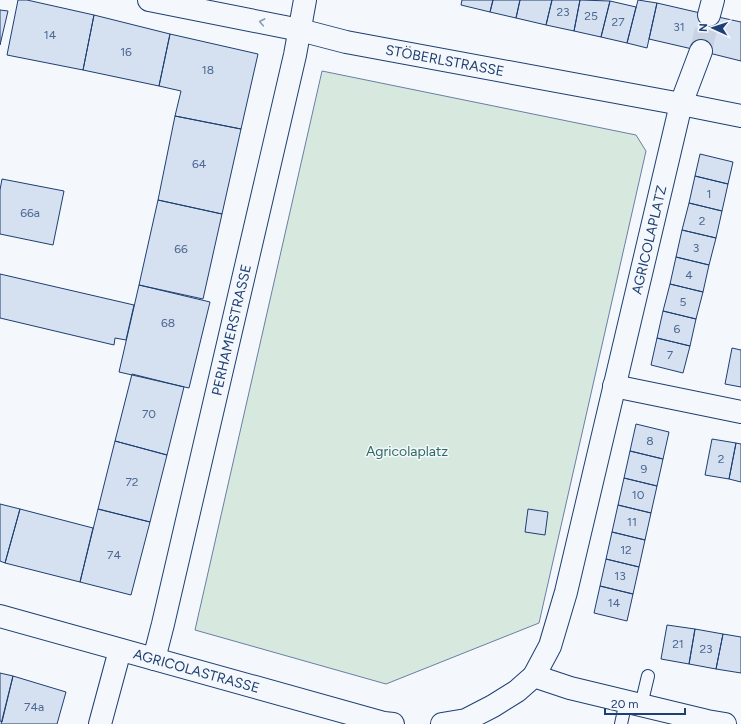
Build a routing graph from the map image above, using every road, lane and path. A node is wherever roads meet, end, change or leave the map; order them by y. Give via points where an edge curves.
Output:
1 (149, 0) edge
2 (305, 0) edge
3 (300, 30) junction
4 (701, 52) tunnel mouth
5 (682, 104) junction
6 (741, 116) edge
7 (614, 386) junction
8 (741, 412) edge
9 (0, 616) edge
10 (120, 650) junction
11 (154, 659) junction
12 (534, 676) junction
13 (648, 676) dead end
14 (634, 703) junction
15 (467, 722) edge
16 (100, 724) edge
17 (393, 724) edge
18 (442, 724) edge
19 (621, 724) edge
20 (725, 724) edge

3 -> 1 street, STÖBERLSTRASSE
2 - 3 street, PERHAMERSTRASSE
3 - 5 street, STÖBERLSTRASSE via 346,42
3 - 11 street, PERHAMERSTRASSE
4 - 5 street, AGRICOLAPLATZ
5 - 6 street, STÖBERLSTRASSE
5 - 7 street, AGRICOLAPLATZ
7 - 8 street
7 - 12 street, AGRICOLAPLATZ via 566,592 550,646
9 - 10 street, AGRICOLASTRASSE
10 - 11 street, AGRICOLASTRASSE
10 - 16 street
11 - 17 street, AGRICOLASTRASSE
12 - 14 street via 570,688
12 - 15 street via 517,691
13 - 14 lane
14 - 19 lane
14 - 20 street
15 - 18 street

